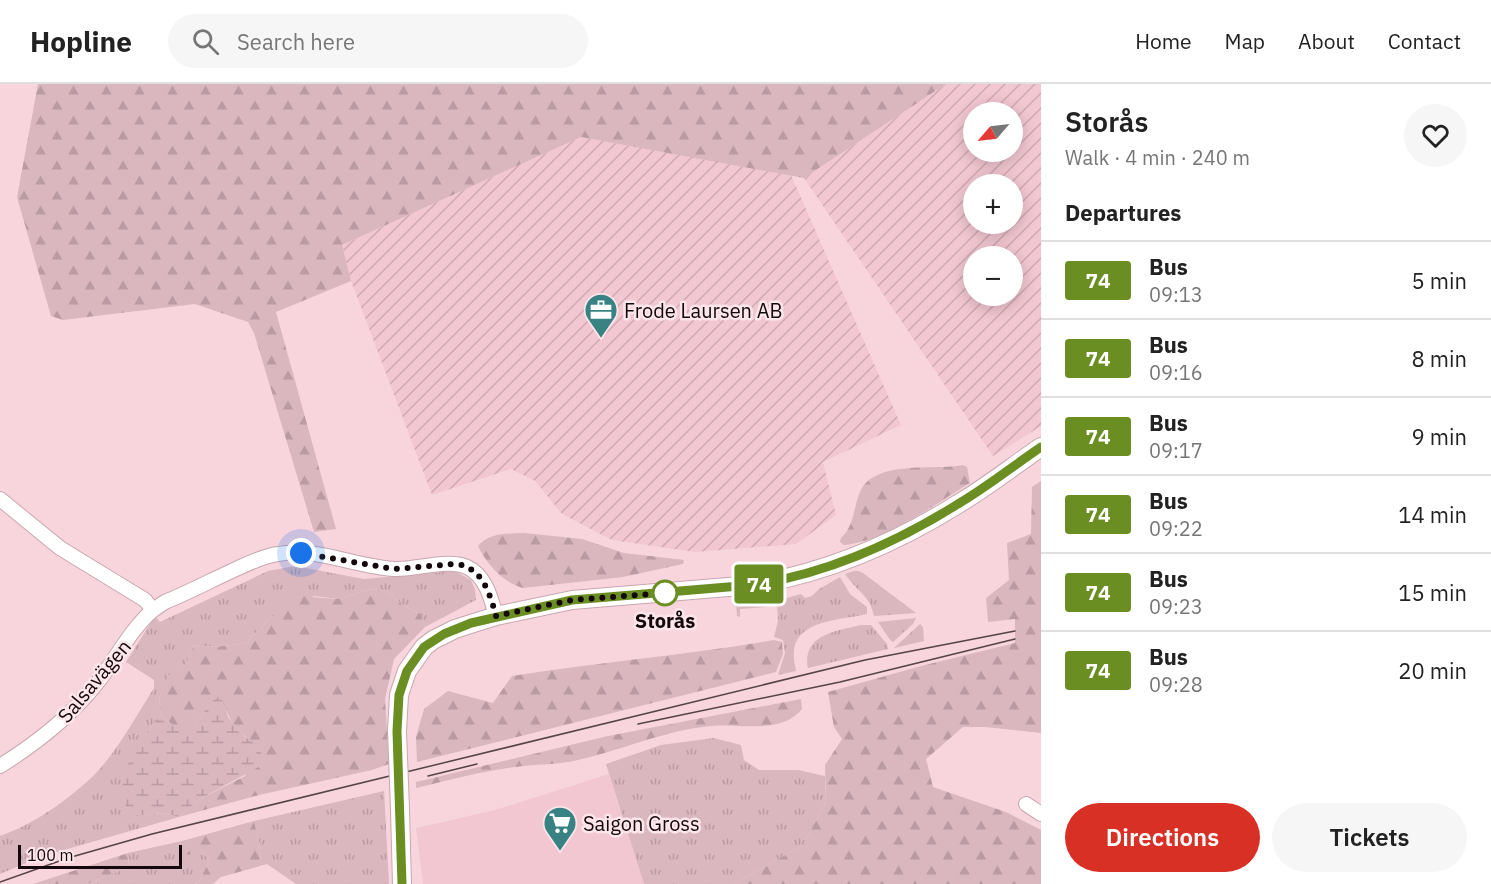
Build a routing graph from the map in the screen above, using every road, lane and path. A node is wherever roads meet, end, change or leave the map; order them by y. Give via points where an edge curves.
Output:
1 (1041, 447) edge
2 (1, 502) edge
3 (153, 610) junction
4 (496, 616) junction
5 (0, 766) edge
6 (1026, 804) dead end
7 (1041, 813) edge
8 (402, 884) edge

1 - 4 street via 926,523 838,564 779,581 572,600
2 - 3 street via 60,548 145,600
3 - 4 street via 252,562 291,552 394,569 463,565 474,570 484,583
3 - 5 street, Salsavägen via 72,711 44,737
4 - 8 street, bridge via 433,640 415,658 402,681 397,731
6 - 7 street

